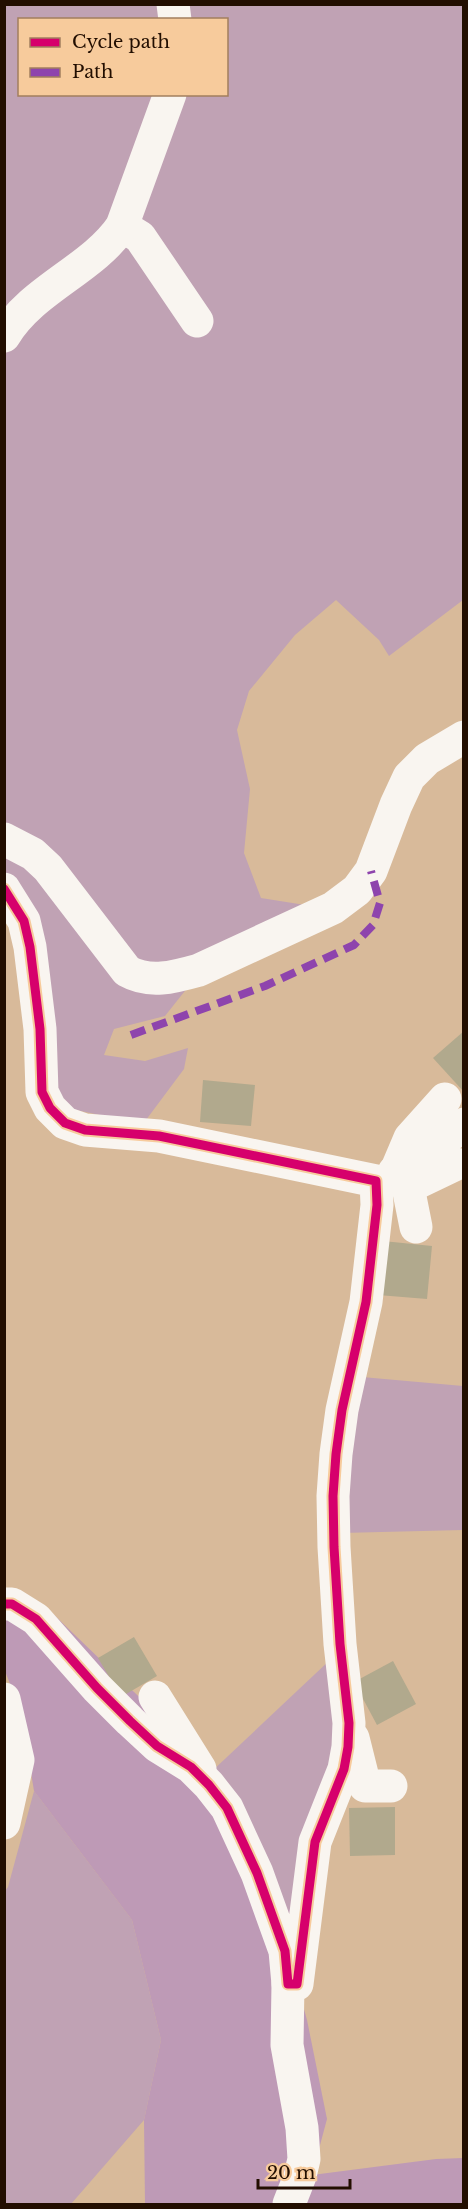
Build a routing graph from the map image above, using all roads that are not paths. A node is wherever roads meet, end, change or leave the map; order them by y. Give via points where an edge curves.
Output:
1 (169, 96) edge
2 (122, 226) junction
3 (197, 321) dead end
4 (4, 336) edge
5 (464, 737) edge
6 (4, 839) edge
7 (4, 889) edge
8 (454, 1111) edge
9 (146, 1135) junction
10 (253, 1135) dead end
11 (456, 1164) dead end
12 (393, 1180) junction
13 (416, 1227) dead end
14 (4, 1604) edge
15 (339, 1615) junction
16 (363, 1663) dead end
17 (156, 1697) dead end
18 (4, 1699) edge
19 (349, 1723) junction
20 (209, 1785) junction
21 (391, 1786) dead end
22 (4, 1823) edge
23 (288, 1984) junction
24 (289, 2205) edge

1 - 2 street
2 - 3 street via 140,237
2 - 4 street via 111,242 52,288
5 - 6 street via 427,759 409,777 371,871 357,890 333,908 178,976 153,979 127,971 48,868 33,854
7 - 9 street via 24,921 30,947 40,1029 42,1092 50,1108 65,1123 85,1130
8 - 12 street via 416,1162
9 - 10 street via 152,1117
9 - 12 street
11 - 12 street
12 - 13 street
12 - 15 street via 377,1205 366,1302 336,1454 333,1496
14 - 20 street via 18,1607 36,1619 130,1722
15 - 16 street
15 - 19 street
17 - 20 street
18 - 22 street via 18,1760
19 - 21 street via 365,1786
19 - 23 street via 344,1769 315,1842 297,1984
20 - 23 street via 227,1808 257,1873 285,1951
23 - 24 street via 287,2045 304,2159

